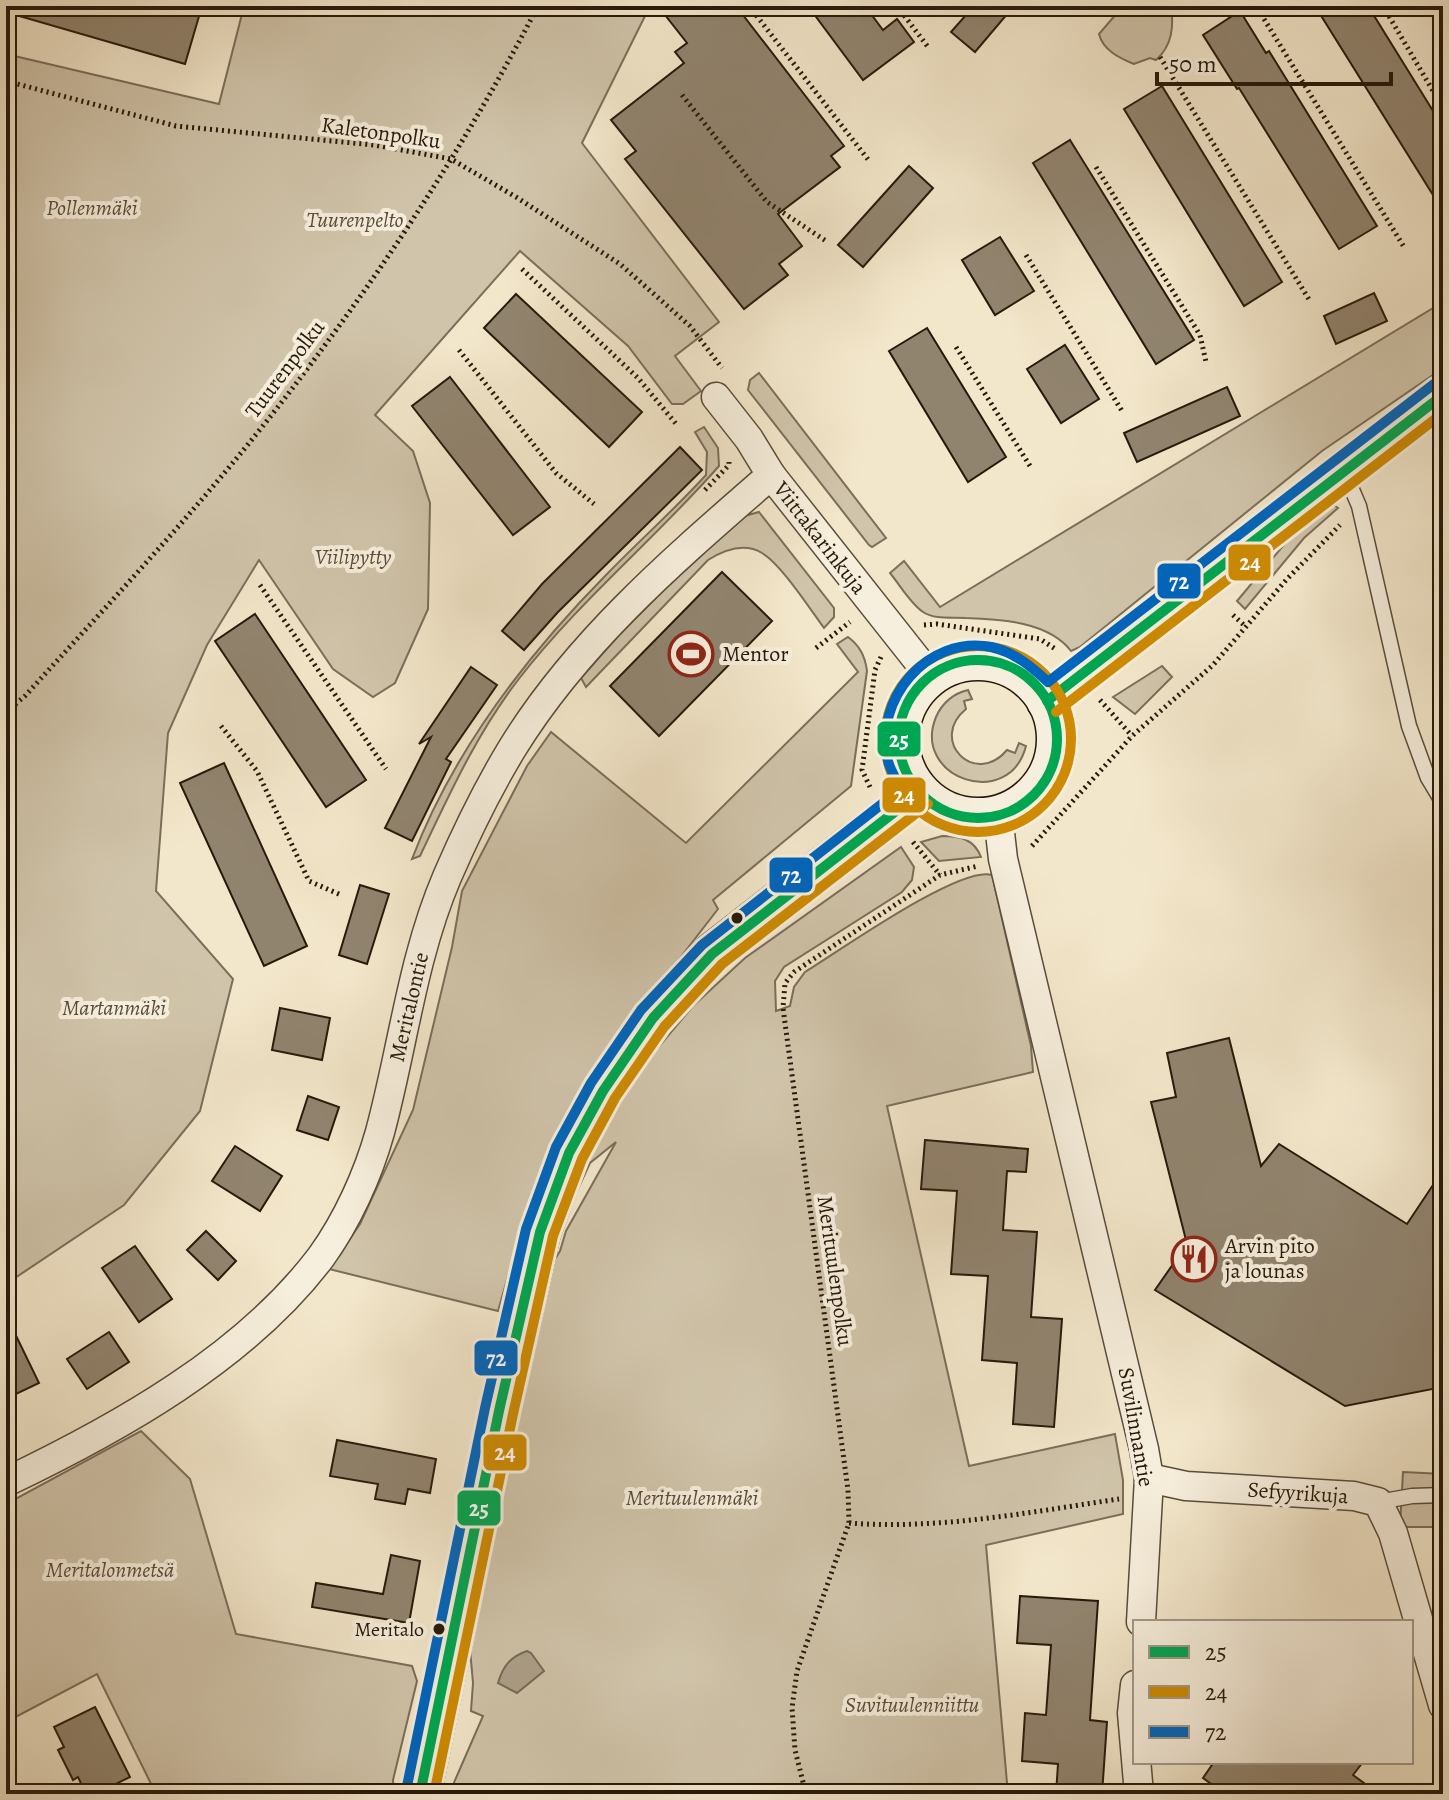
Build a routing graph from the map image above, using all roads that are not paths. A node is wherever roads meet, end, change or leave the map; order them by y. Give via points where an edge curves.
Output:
1 (1443, 395) edge
2 (716, 397) dead end
3 (1343, 469) junction
4 (771, 475) junction
5 (930, 676) junction
6 (1047, 701) junction
7 (919, 793) junction
8 (1443, 803) edge
9 (998, 815) junction
10 (6, 1482) edge
11 (1149, 1487) junction
12 (1443, 1495) edge
13 (1378, 1502) junction
14 (1141, 1620) edge
15 (1133, 1704) edge
16 (1443, 1705) edge
17 (1133, 1725) edge
18 (1136, 1764) edge
19 (420, 1794) edge
20 (1139, 1794) edge

1 - 3 street
2 - 4 street, Viittakarinkuja
3 - 6 street
3 - 8 lane via 1359,506 1409,726
4 - 5 street, Viittakarinkuja
4 - 10 street, Meritalontie via 667,565 589,646 513,746 428,927 380,1132 364,1178 322,1255 263,1318 196,1373 83,1445
5 - 6 street via 950,664 987,660 1022,673
5 - 7 street via 907,703 898,740 908,777
6 - 9 street via 1057,737 1049,774 1024,803
7 - 9 street via 951,814
7 - 19 street via 712,954 653,1018 569,1153 540,1232
9 - 11 street, Suvilinnantie via 1003,859 1139,1423
11 - 13 street, Sefyyrikuja via 1354,1496
11 - 14 street, Suvilinnantie
12 - 13 lane
13 - 16 street, Sefyyrikuja via 1393,1533
15 - 17 street
18 - 20 street

